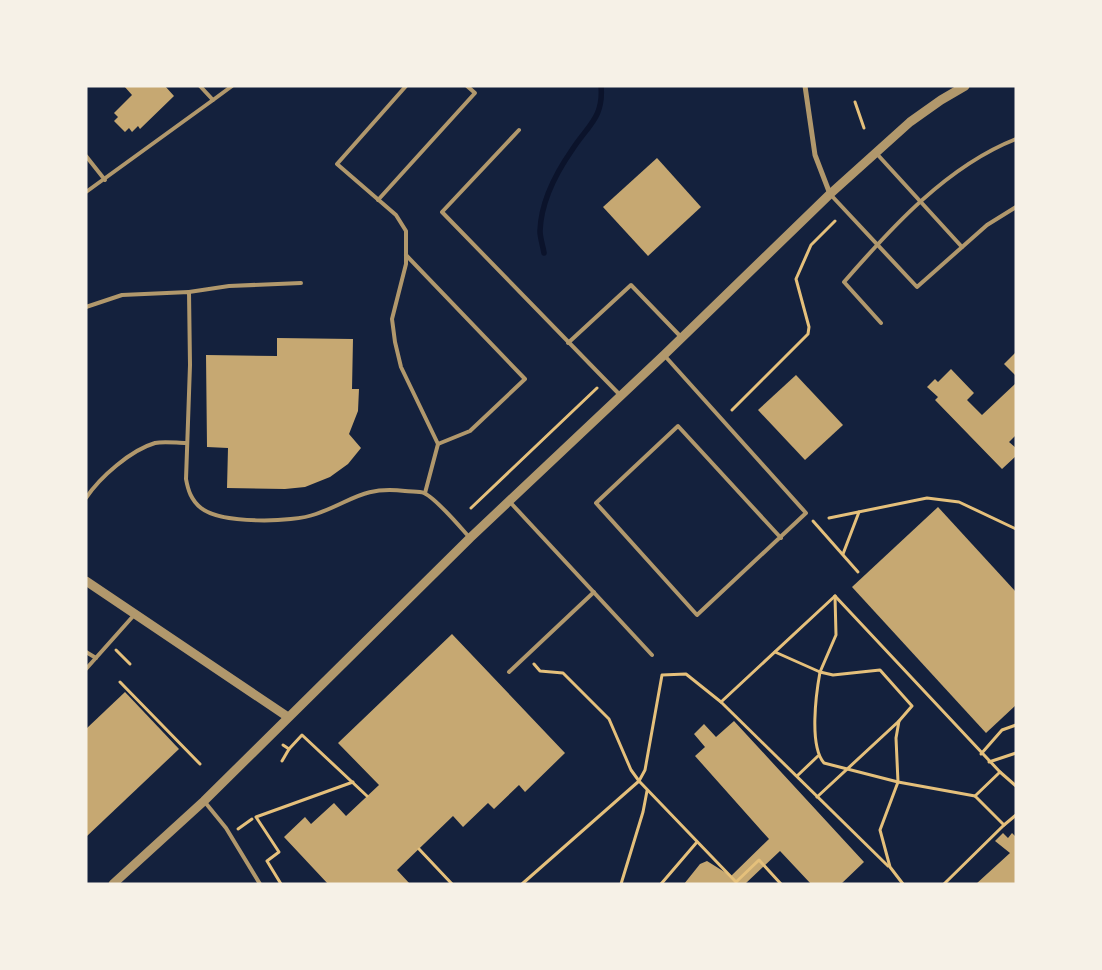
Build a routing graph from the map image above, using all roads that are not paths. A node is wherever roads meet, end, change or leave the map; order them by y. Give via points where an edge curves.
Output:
1 (200, 86) edge
2 (232, 86) edge
3 (406, 86) edge
4 (467, 86) edge
5 (805, 86) edge
6 (965, 86) edge
7 (212, 100) junction
8 (519, 130) dead end
9 (1016, 139) edge
10 (875, 152) junction
11 (86, 156) edge
12 (104, 180) junction
13 (86, 192) edge
14 (830, 194) junction
15 (378, 200) junction
16 (920, 200) junction
17 (1016, 207) edge
18 (877, 244) junction
19 (962, 247) junction
20 (406, 255) junction
21 (301, 282) dead end
22 (189, 292) junction
23 (86, 307) edge
24 (881, 323) dead end
25 (682, 338) junction
26 (568, 343) junction
27 (664, 355) junction
28 (621, 396) junction
29 (186, 443) junction
30 (438, 444) junction
31 (425, 493) junction
32 (86, 498) edge
33 (510, 501) junction
34 (470, 538) junction
35 (781, 538) junction
36 (86, 581) edge
37 (594, 592) junction
38 (136, 613) junction
39 (86, 652) edge
40 (652, 655) dead end
41 (96, 658) junction
42 (86, 669) edge
43 (509, 672) dead end
44 (288, 717) junction
45 (204, 801) junction
46 (114, 884) edge
47 (260, 884) edge

1 - 7 lane
2 - 7 lane
3 - 15 lane via 337,164
4 - 15 lane via 474,93
5 - 14 street via 815,155
6 - 10 street via 941,100
7 - 12 lane
8 - 26 lane via 442,212
9 - 16 lane via 994,148
10 - 14 street
10 - 16 lane
11 - 12 lane
12 - 13 lane
14 - 18 lane
14 - 25 street
15 - 20 lane via 396,215 406,232
16 - 18 lane
16 - 19 lane
17 - 19 lane via 987,225
18 - 19 lane via 917,287
18 - 24 lane via 844,282
20 - 30 lane via 392,319 395,342 401,367
20 - 30 lane via 525,379 470,431
21 - 22 lane
22 - 23 lane via 122,295
22 - 29 lane
25 - 26 lane via 631,285
25 - 27 street
26 - 28 lane
27 - 28 street
27 - 35 lane via 806,513
28 - 33 street
29 - 31 lane via 188,492 202,509 234,519 296,520 376,490
29 - 32 lane via 155,443 123,460 97,483
30 - 31 lane
31 - 34 lane
33 - 34 street
33 - 37 lane
34 - 44 street
35 - 35 lane via 697,615 596,503 678,426
36 - 38 street
37 - 40 lane
37 - 43 lane
38 - 41 lane
38 - 44 street
39 - 41 lane
41 - 42 lane
44 - 45 street
45 - 46 street
45 - 47 lane via 226,828

